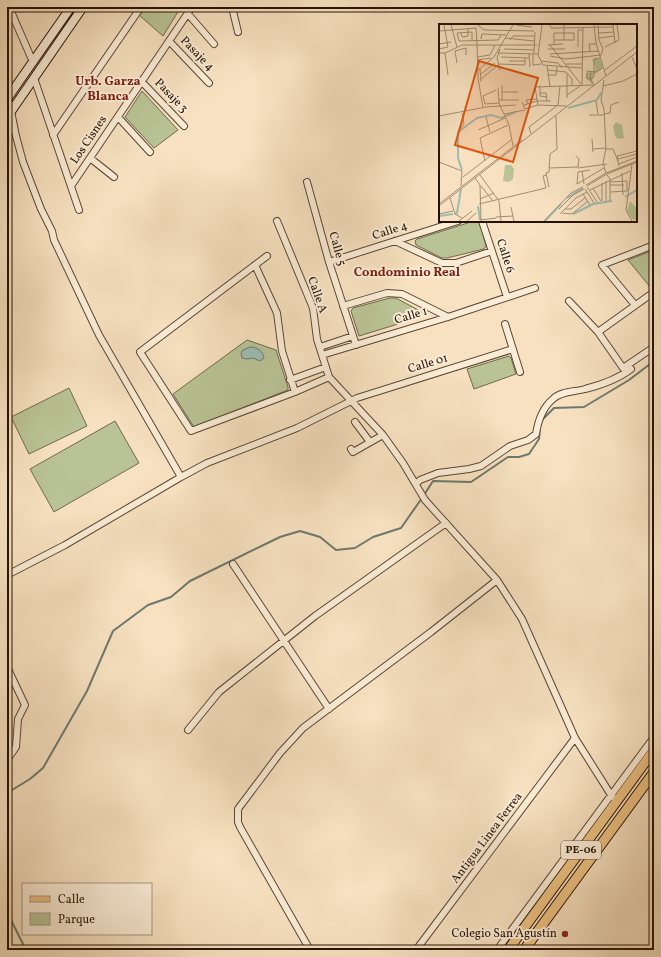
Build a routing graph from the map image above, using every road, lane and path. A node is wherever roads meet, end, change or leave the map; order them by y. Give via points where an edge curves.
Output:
1 (9, 7) edge
2 (71, 7) edge
3 (83, 7) edge
4 (141, 7) edge
5 (192, 7) edge
6 (232, 7) edge
7 (188, 14) junction
8 (238, 32) dead end
9 (169, 41) junction
10 (214, 44) dead end
11 (33, 62) junction
12 (34, 78) junction
13 (142, 82) junction
14 (209, 83) dead end
15 (8, 94) edge
16 (12, 110) junction
17 (118, 117) junction
18 (184, 126) dead end
19 (53, 135) junction
20 (150, 152) dead end
21 (90, 158) junction
22 (114, 177) dead end
23 (307, 182) dead end
24 (71, 186) junction
25 (79, 210) dead end
26 (277, 221) dead end
27 (455, 222) edge
28 (482, 222) edge
29 (395, 241) junction
30 (654, 245) edge
31 (492, 251) junction
32 (267, 256) dead end
33 (329, 262) junction
34 (255, 265) junction
35 (535, 288) dead end
36 (654, 292) edge
37 (507, 297) junction
38 (568, 301) dead end
39 (635, 305) junction
40 (343, 306) junction
41 (448, 317) junction
42 (505, 324) dead end
43 (598, 332) junction
44 (353, 336) junction
45 (356, 345) junction
46 (320, 347) junction
47 (654, 347) edge
48 (513, 349) junction
49 (322, 355) junction
50 (326, 367) junction
51 (631, 369) dead end
52 (520, 372) dead end
53 (329, 377) junction
54 (290, 380) junction
55 (295, 392) junction
56 (350, 401) junction
57 (355, 422) dead end
58 (383, 435) junction
59 (370, 442) junction
60 (352, 449) dead end
61 (180, 477) junction
62 (417, 487) junction
63 (446, 523) junction
64 (233, 564) dead end
65 (7, 575) edge
66 (497, 580) junction
67 (284, 641) junction
68 (7, 667) edge
69 (329, 709) junction
70 (188, 730) dead end
71 (654, 737) edge
72 (575, 738) junction
73 (654, 750) edge
74 (7, 760) edge
75 (654, 772) edge
76 (614, 798) junction
77 (542, 904) junction
78 (552, 911) junction
79 (310, 950) edge
80 (416, 950) edge
81 (497, 950) edge
82 (508, 950) edge
83 (524, 950) edge

1 - 11 street
2 - 11 street
3 - 12 street
4 - 19 street
5 - 7 street, Los Cisnes
6 - 8 street
7 - 9 street, Los Cisnes
7 - 10 street
9 - 13 street, Los Cisnes
9 - 14 street, Pasaje 4
11 - 15 street
12 - 16 street
12 - 19 street
13 - 17 street, Los Cisnes
13 - 18 street, Pasaje 3
15 - 16 street
16 - 61 street via 23,162 58,247 99,336
17 - 20 street
17 - 21 street, Los Cisnes
19 - 24 street
21 - 22 street
21 - 24 street, Los Cisnes
23 - 33 street, Calle 5
24 - 25 street
26 - 46 street, Calle A via 313,308
27 - 29 street, Calle 4
28 - 31 street, Calle 6
29 - 31 street via 442,263 456,263
29 - 33 street, Calle 4
30 - 39 street via 602,265
31 - 37 street, Calle 6
32 - 34 street
33 - 40 street, Calle 5
34 - 54 street via 277,314 282,351
34 - 55 street via 140,352 191,431
35 - 37 street, Calle 1
36 - 39 street
37 - 41 street, Calle 1
38 - 43 street
39 - 43 street
40 - 41 street via 387,293 402,294
40 - 44 street, Calle 5
41 - 45 street, Calle 1
42 - 48 street
43 - 47 street via 623,368
44 - 45 street, Calle 5
44 - 46 street
45 - 49 street, Calle 1
46 - 49 street, Calle A
48 - 52 street
48 - 56 street, Calle 01
49 - 50 street, Calle A
50 - 53 street, Calle A
50 - 54 street
51 - 62 street via 609,381 554,398 546,406 536,434 528,440 510,446 481,466 469,470 438,473 420,480
53 - 55 street
53 - 56 street
54 - 55 street
56 - 58 street
56 - 61 street, Calle 01 via 297,428 212,460
57 - 59 street
58 - 59 street
58 - 62 street
59 - 60 street via 353,452
61 - 65 street, Calle 01
62 - 63 street
63 - 66 street
63 - 67 street
64 - 67 street
66 - 69 street
66 - 72 street via 522,620
67 - 69 street
67 - 70 street via 219,692
68 - 74 street via 26,705 18,719 16,747
69 - 79 street via 303,728 280,753 238,808 237,815 240,827
71 - 76 street
72 - 76 street
72 - 80 street, Antigua Linea Ferrea
73 - 76 main road, PE-06
75 - 78 main road, PE-06
76 - 77 main road, PE-06
76 - 81 street
77 - 78 main road via 550,906
77 - 82 main road, PE-06
78 - 83 main road, PE-06

